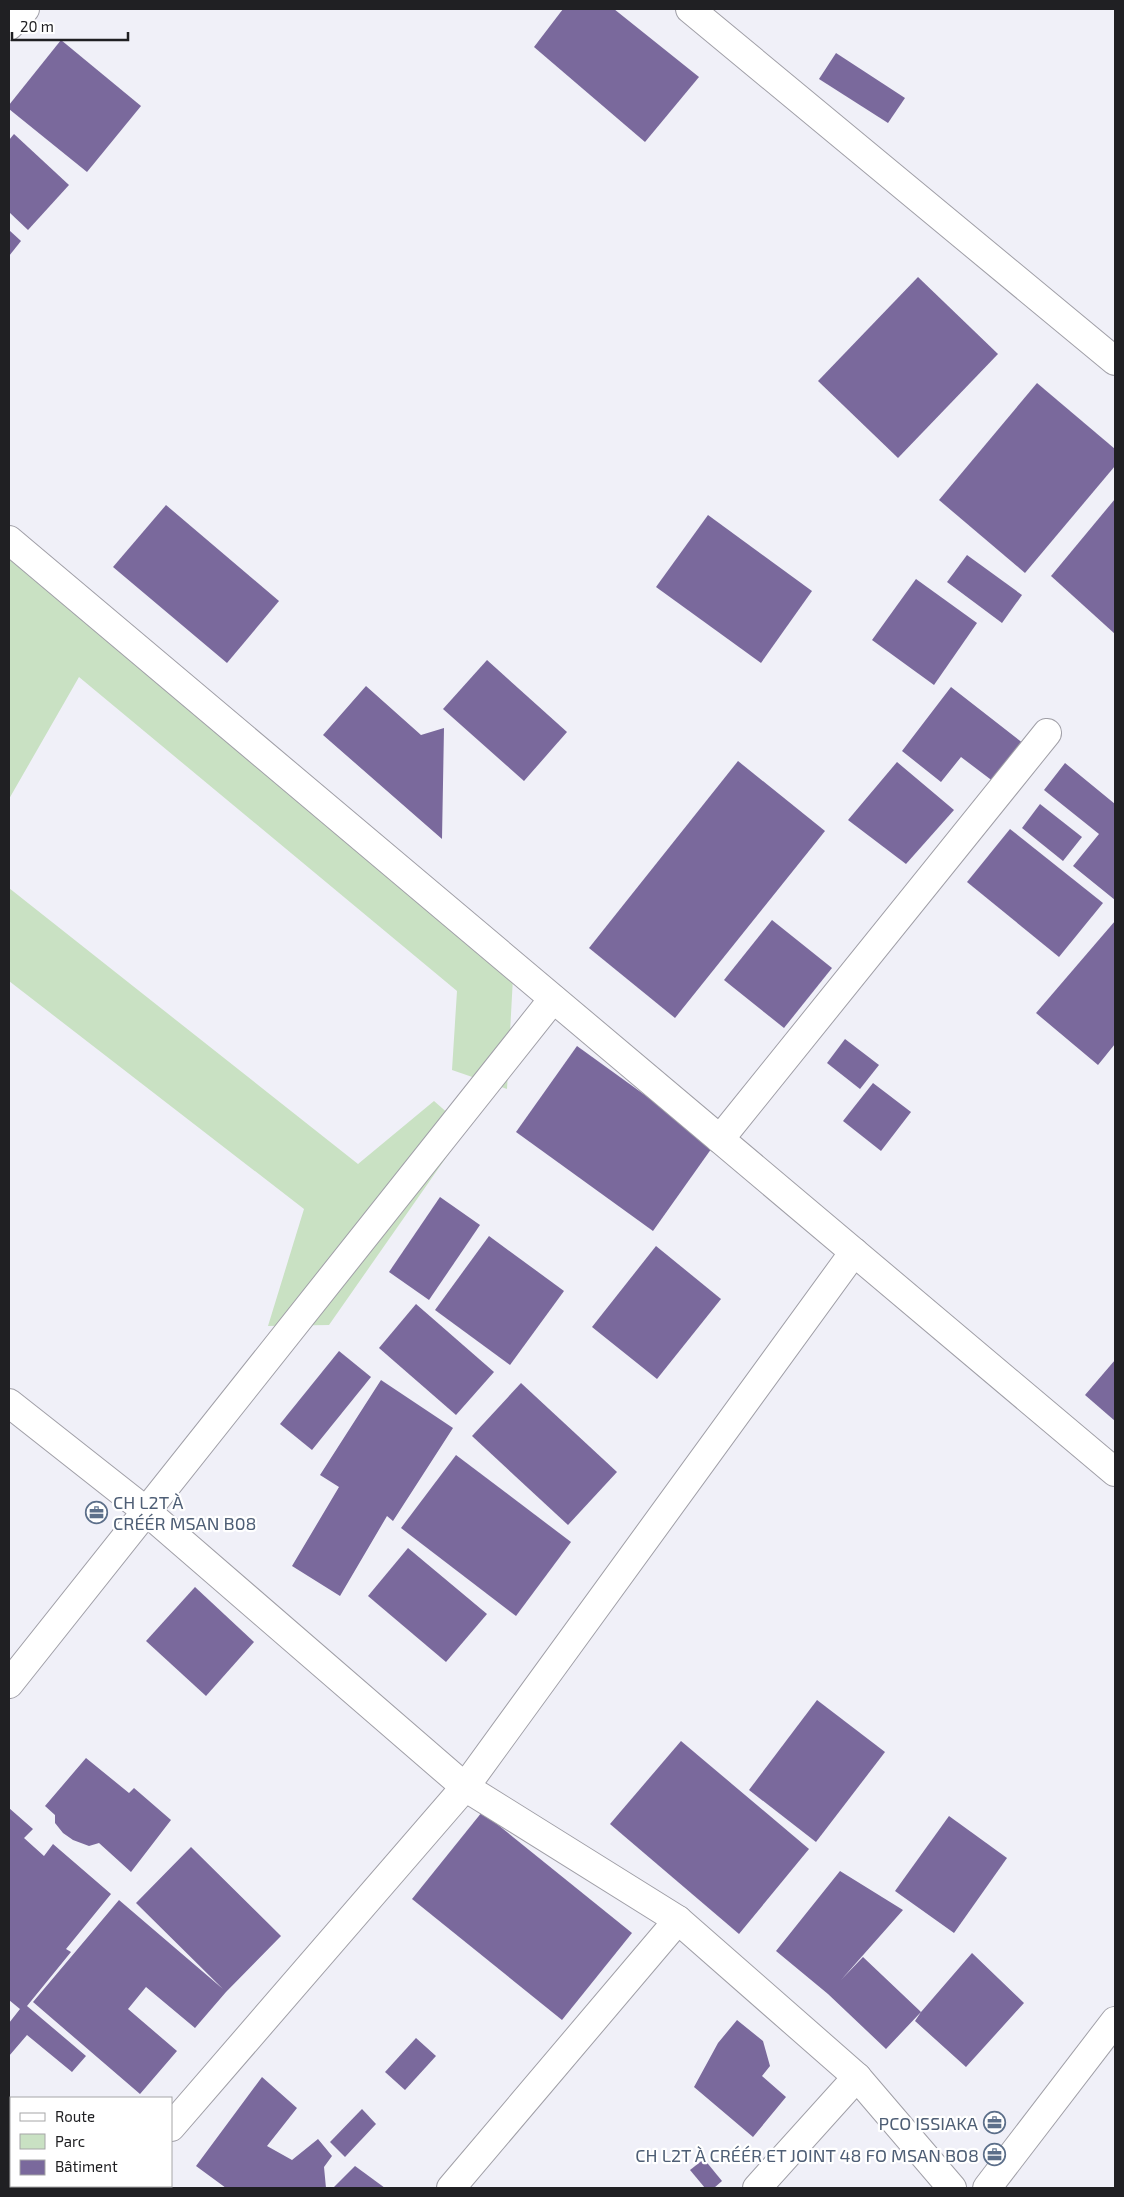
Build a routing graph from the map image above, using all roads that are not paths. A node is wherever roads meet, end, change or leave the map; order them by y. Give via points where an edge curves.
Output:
1 (25, 9) edge
2 (690, 9) edge
3 (9, 26) edge
4 (1115, 361) edge
5 (9, 540) edge
6 (1047, 733) dead end
7 (553, 998) junction
8 (720, 1139) junction
9 (854, 1252) junction
10 (9, 1402) edge
11 (1115, 1472) edge
12 (146, 1511) junction
13 (9, 1684) edge
14 (465, 1786) junction
15 (678, 1920) junction
16 (1115, 2021) edge
17 (857, 2077) junction
18 (172, 2126) edge
19 (450, 2188) edge
20 (757, 2188) edge
21 (952, 2188) edge
22 (986, 2188) edge

1 - 3 street
2 - 4 street
5 - 7 street
6 - 8 street
7 - 8 street
7 - 12 street
8 - 9 street
9 - 11 street
9 - 14 street
10 - 12 street
12 - 13 street
12 - 14 street
14 - 15 street
14 - 18 street
15 - 17 street
15 - 19 street
16 - 22 street
17 - 20 street
17 - 21 street

